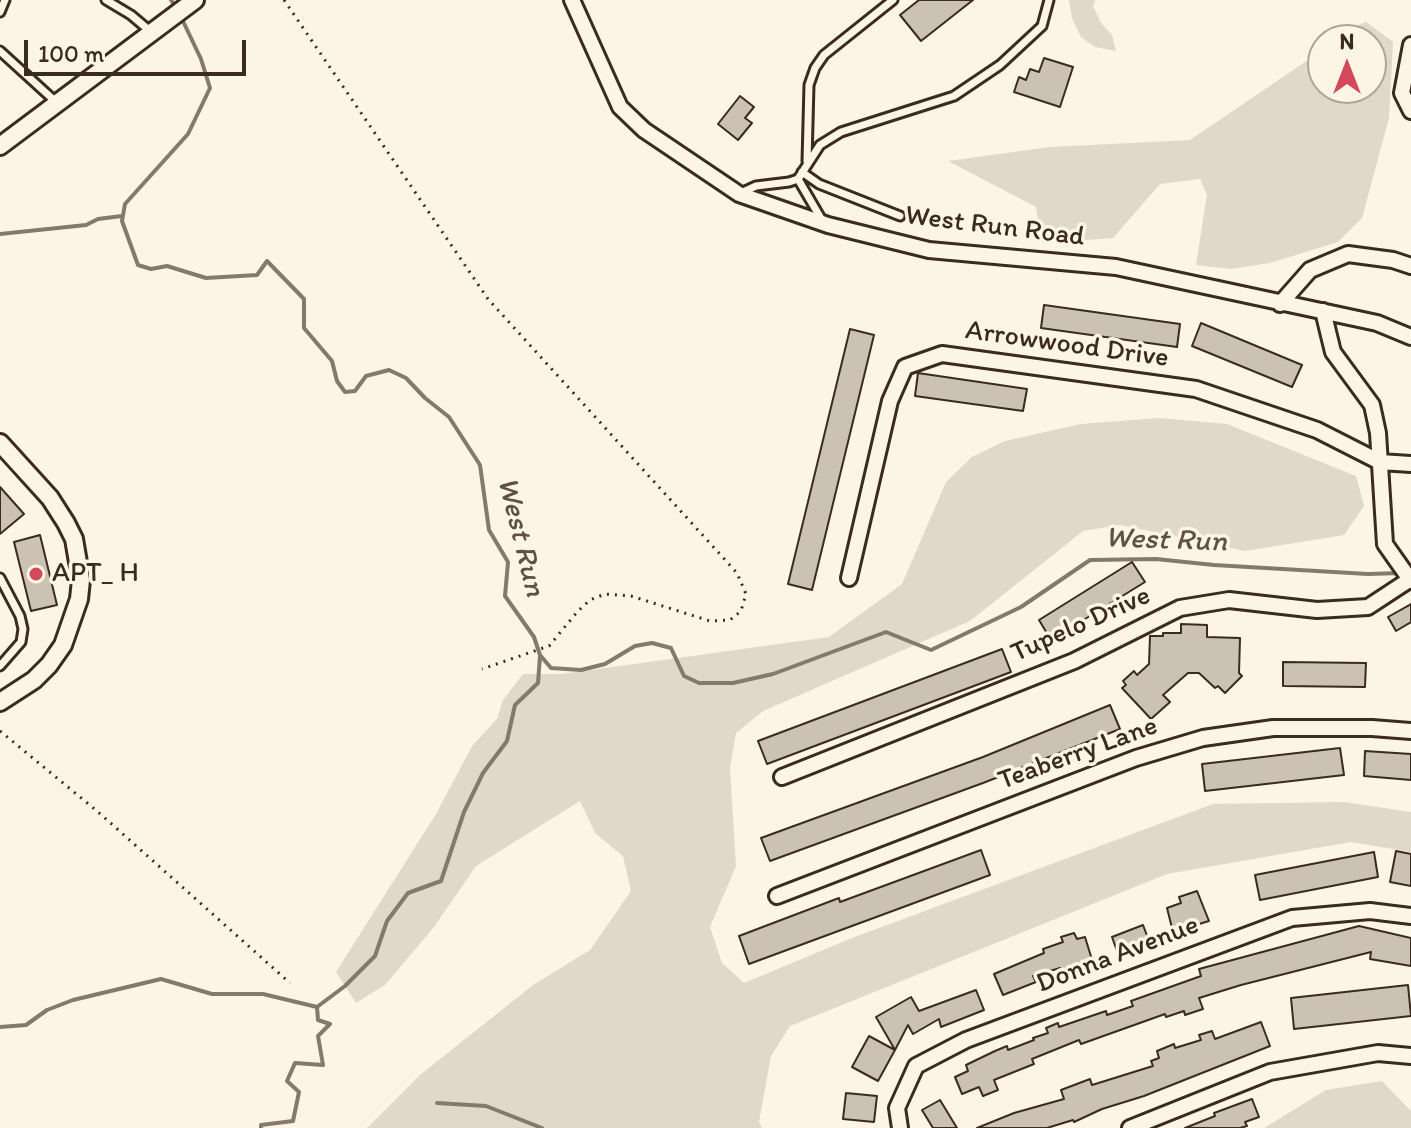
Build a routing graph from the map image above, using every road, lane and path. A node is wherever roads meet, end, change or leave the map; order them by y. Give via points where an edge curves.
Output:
1 (5, 0) edge
2 (106, 0) edge
3 (195, 0) edge
4 (284, 0) edge
5 (572, 0) edge
6 (893, 0) edge
7 (1049, 0) edge
8 (0, 12) edge
9 (156, 29) junction
10 (1411, 45) edge
11 (0, 51) edge
12 (58, 103) junction
13 (1411, 111) edge
14 (3, 141) edge
15 (807, 164) junction
16 (800, 175) junction
17 (739, 194) junction
18 (900, 216) dead end
19 (824, 223) junction
20 (1411, 266) edge
21 (1280, 304) junction
22 (1323, 311) junction
23 (1411, 337) edge
24 (0, 443) edge
25 (1380, 462) junction
26 (1411, 464) edge
27 (0, 578) edge
28 (849, 578) dead end
29 (1409, 580) edge
30 (0, 666) edge
31 (482, 669) dead end
32 (0, 702) edge
33 (0, 731) edge
34 (1411, 731) edge
35 (782, 777) dead end
36 (777, 896) dead end
37 (1411, 916) edge
38 (290, 983) dead end
39 (1411, 1056) edge
40 (900, 1128) edge
41 (1130, 1128) edge

1 - 8 lane
2 - 9 lane
3 - 9 street
4 - 31 path via 488,299 737,573 746,594 741,611 730,620 710,621 631,596 605,594 578,611 548,647
5 - 17 street, West Run Road via 620,107 644,130
6 - 15 lane via 815,68 809,85
7 - 15 lane via 1042,26 1000,65 954,96 841,132 820,145
9 - 12 street
10 - 13 street via 1402,93
11 - 12 lane
12 - 14 street
15 - 16 lane
16 - 17 lane
16 - 18 lane
16 - 19 lane
17 - 19 street, West Run Road
19 - 21 street, West Run Road via 929,250 1116,267
20 - 21 street via 1348,254 1310,270
21 - 22 street, West Run Road
22 - 23 street, West Run Road
22 - 25 street via 1333,352 1372,405
24 - 32 street via 66,523 81,580 63,645 34,680
25 - 26 street
25 - 28 street, Arrowwood Drive via 1317,430 1196,389 942,354 905,367 890,401
25 - 29 street via 1385,544
27 - 30 lane via 23,629 21,642
29 - 35 street, Tupelo Drive via 1368,607 1317,610 1229,600 1180,608 1074,661
33 - 38 path
34 - 36 street, Teaberry Lane via 1273,728 1203,738 1136,758
37 - 40 street, Donna Avenue via 1370,911 1292,918 966,1040 916,1066 897,1108
39 - 41 street via 1378,1053 1270,1072

